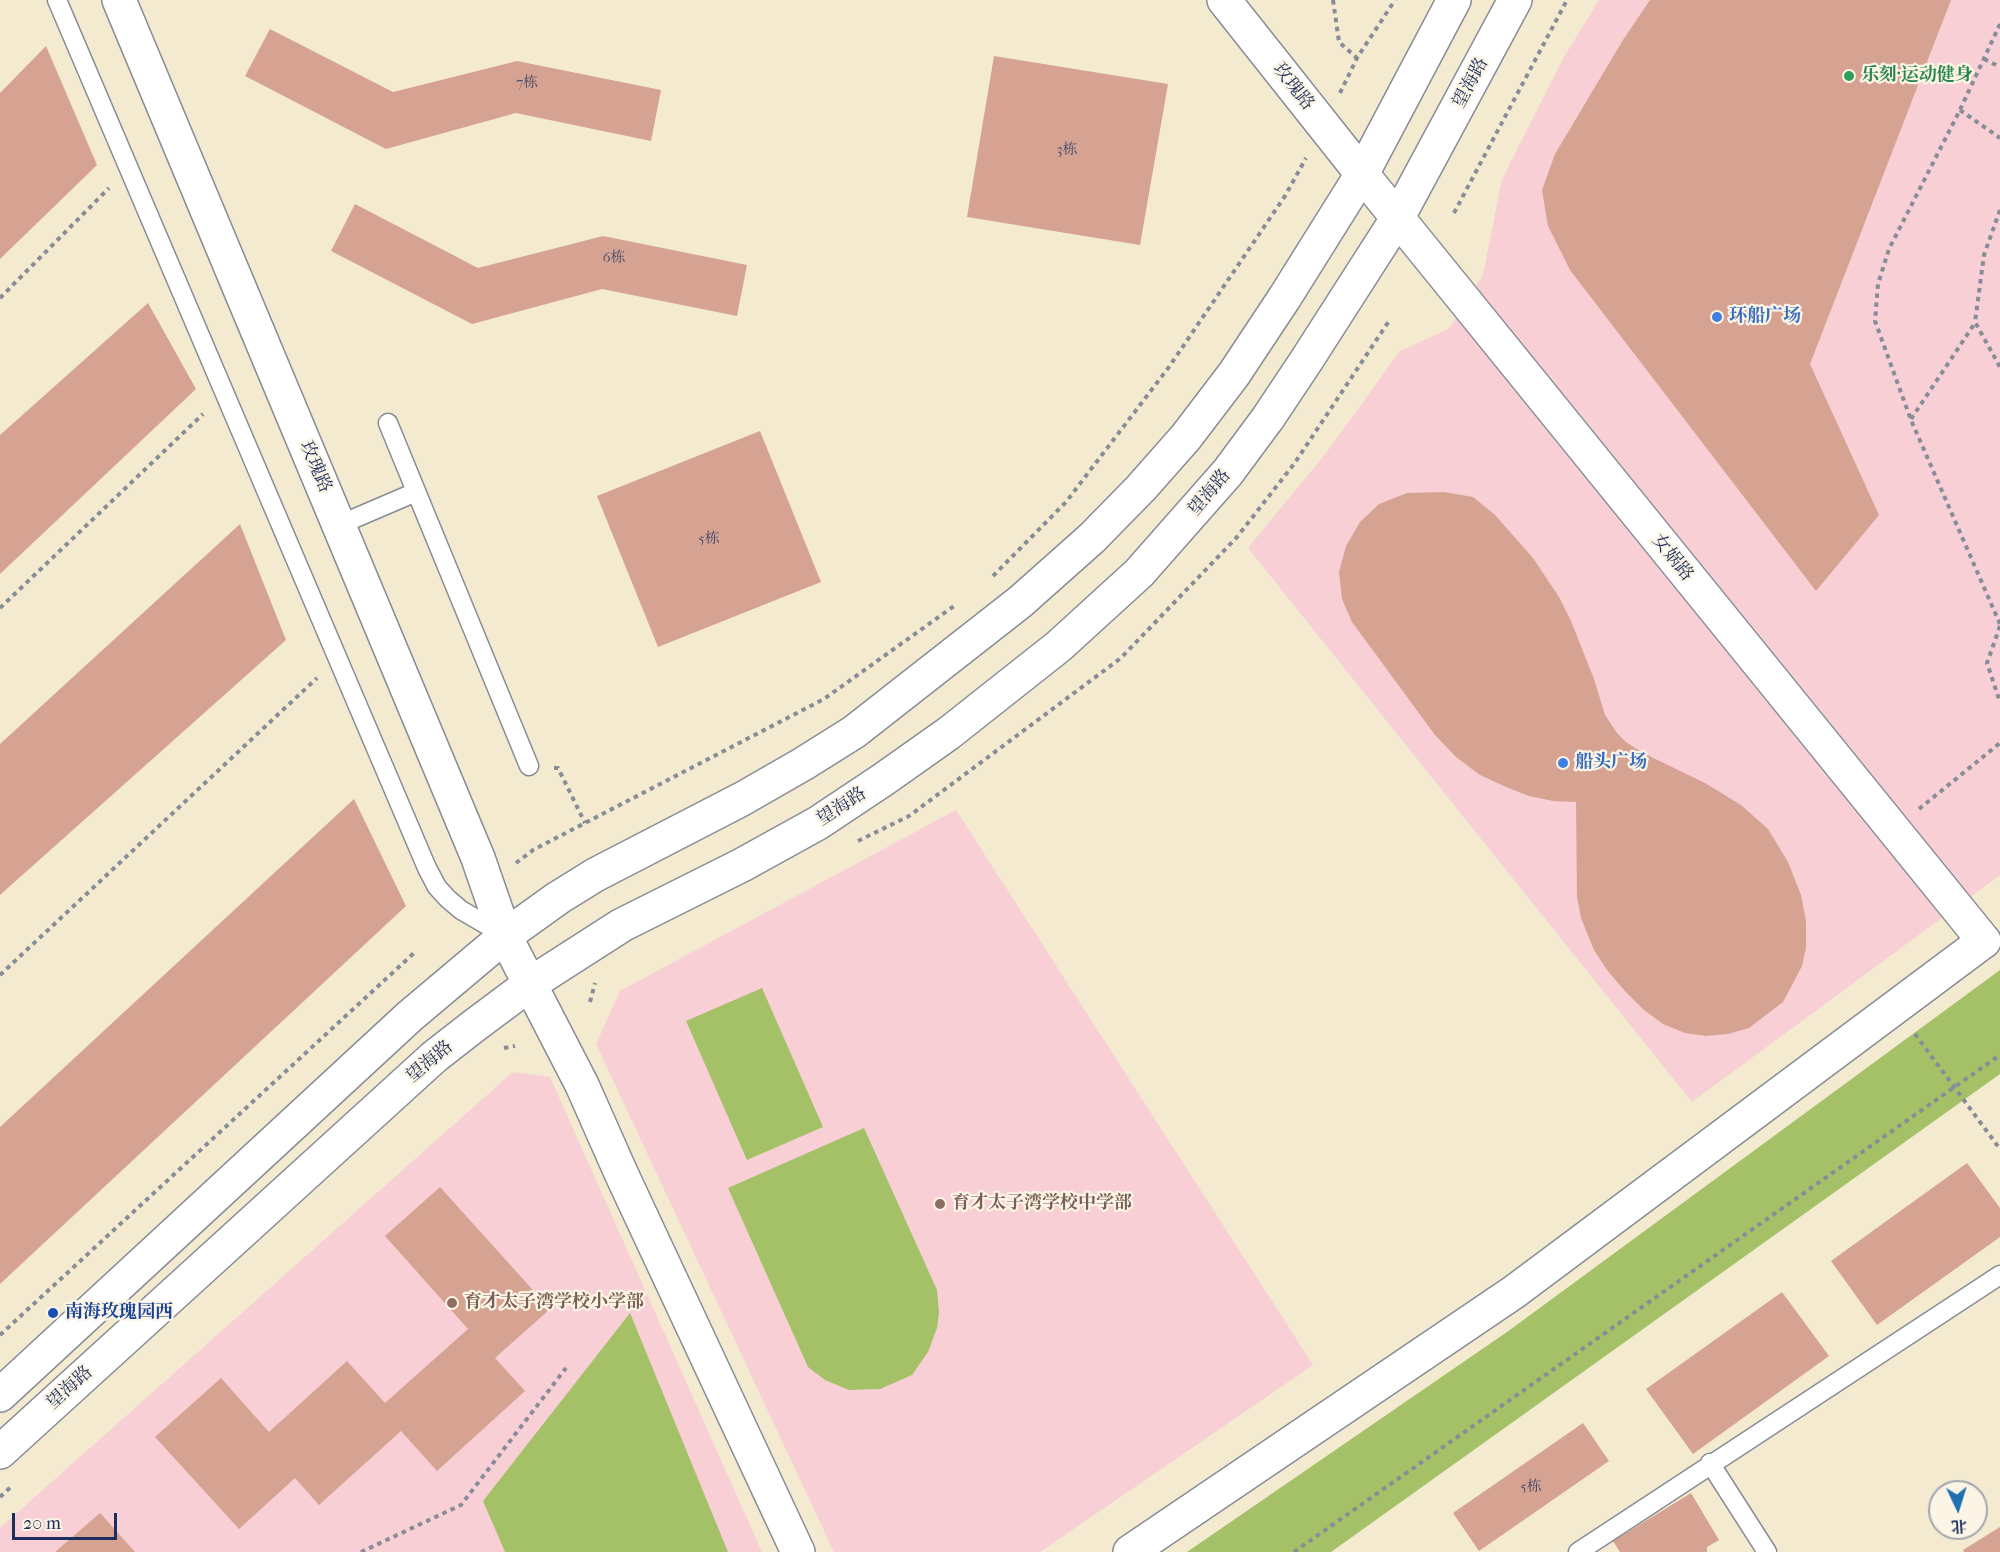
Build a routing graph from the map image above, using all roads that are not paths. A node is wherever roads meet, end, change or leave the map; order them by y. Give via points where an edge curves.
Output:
1 (57, 0) edge
2 (119, 0) edge
3 (1224, 0) edge
4 (1454, 0) edge
5 (1515, 0) edge
6 (1362, 174) junction
7 (1397, 219) junction
8 (388, 423) dead end
9 (416, 492) junction
10 (339, 525) junction
11 (529, 766) road end
12 (505, 936) junction
13 (530, 984) junction
14 (2000, 1275) edge
15 (0, 1395) edge
16 (0, 1452) edge
17 (1710, 1463) junction
18 (798, 1552) edge
19 (1130, 1552) edge
20 (1578, 1552) edge
21 (1767, 1552) edge

1 - 12 lane via 412,835 437,887 461,910
2 - 10 main road, 玫瑰路
3 - 6 main road, 玫瑰路
4 - 6 main road
5 - 7 main road, 望海路
6 - 7 main road, 女娲路
6 - 12 main road via 1234,374 1186,437 1092,538 1020,602 854,732 742,799 595,875
7 - 13 main road, 望海路 via 1306,361 1228,472 1139,573 1059,646 939,739 818,823 622,925
7 - 19 main road, 女娲路 via 1984,941 1514,1292
8 - 9 lane
9 - 10 lane
9 - 11 lane
10 - 12 main road, 玫瑰路 via 478,858
12 - 13 main road, 玫瑰路
12 - 15 main road via 401,1024
13 - 16 main road, 望海路 via 434,1057
13 - 18 main road, 玫瑰路 via 582,1085
14 - 17 lane
17 - 20 lane
17 - 21 lane

